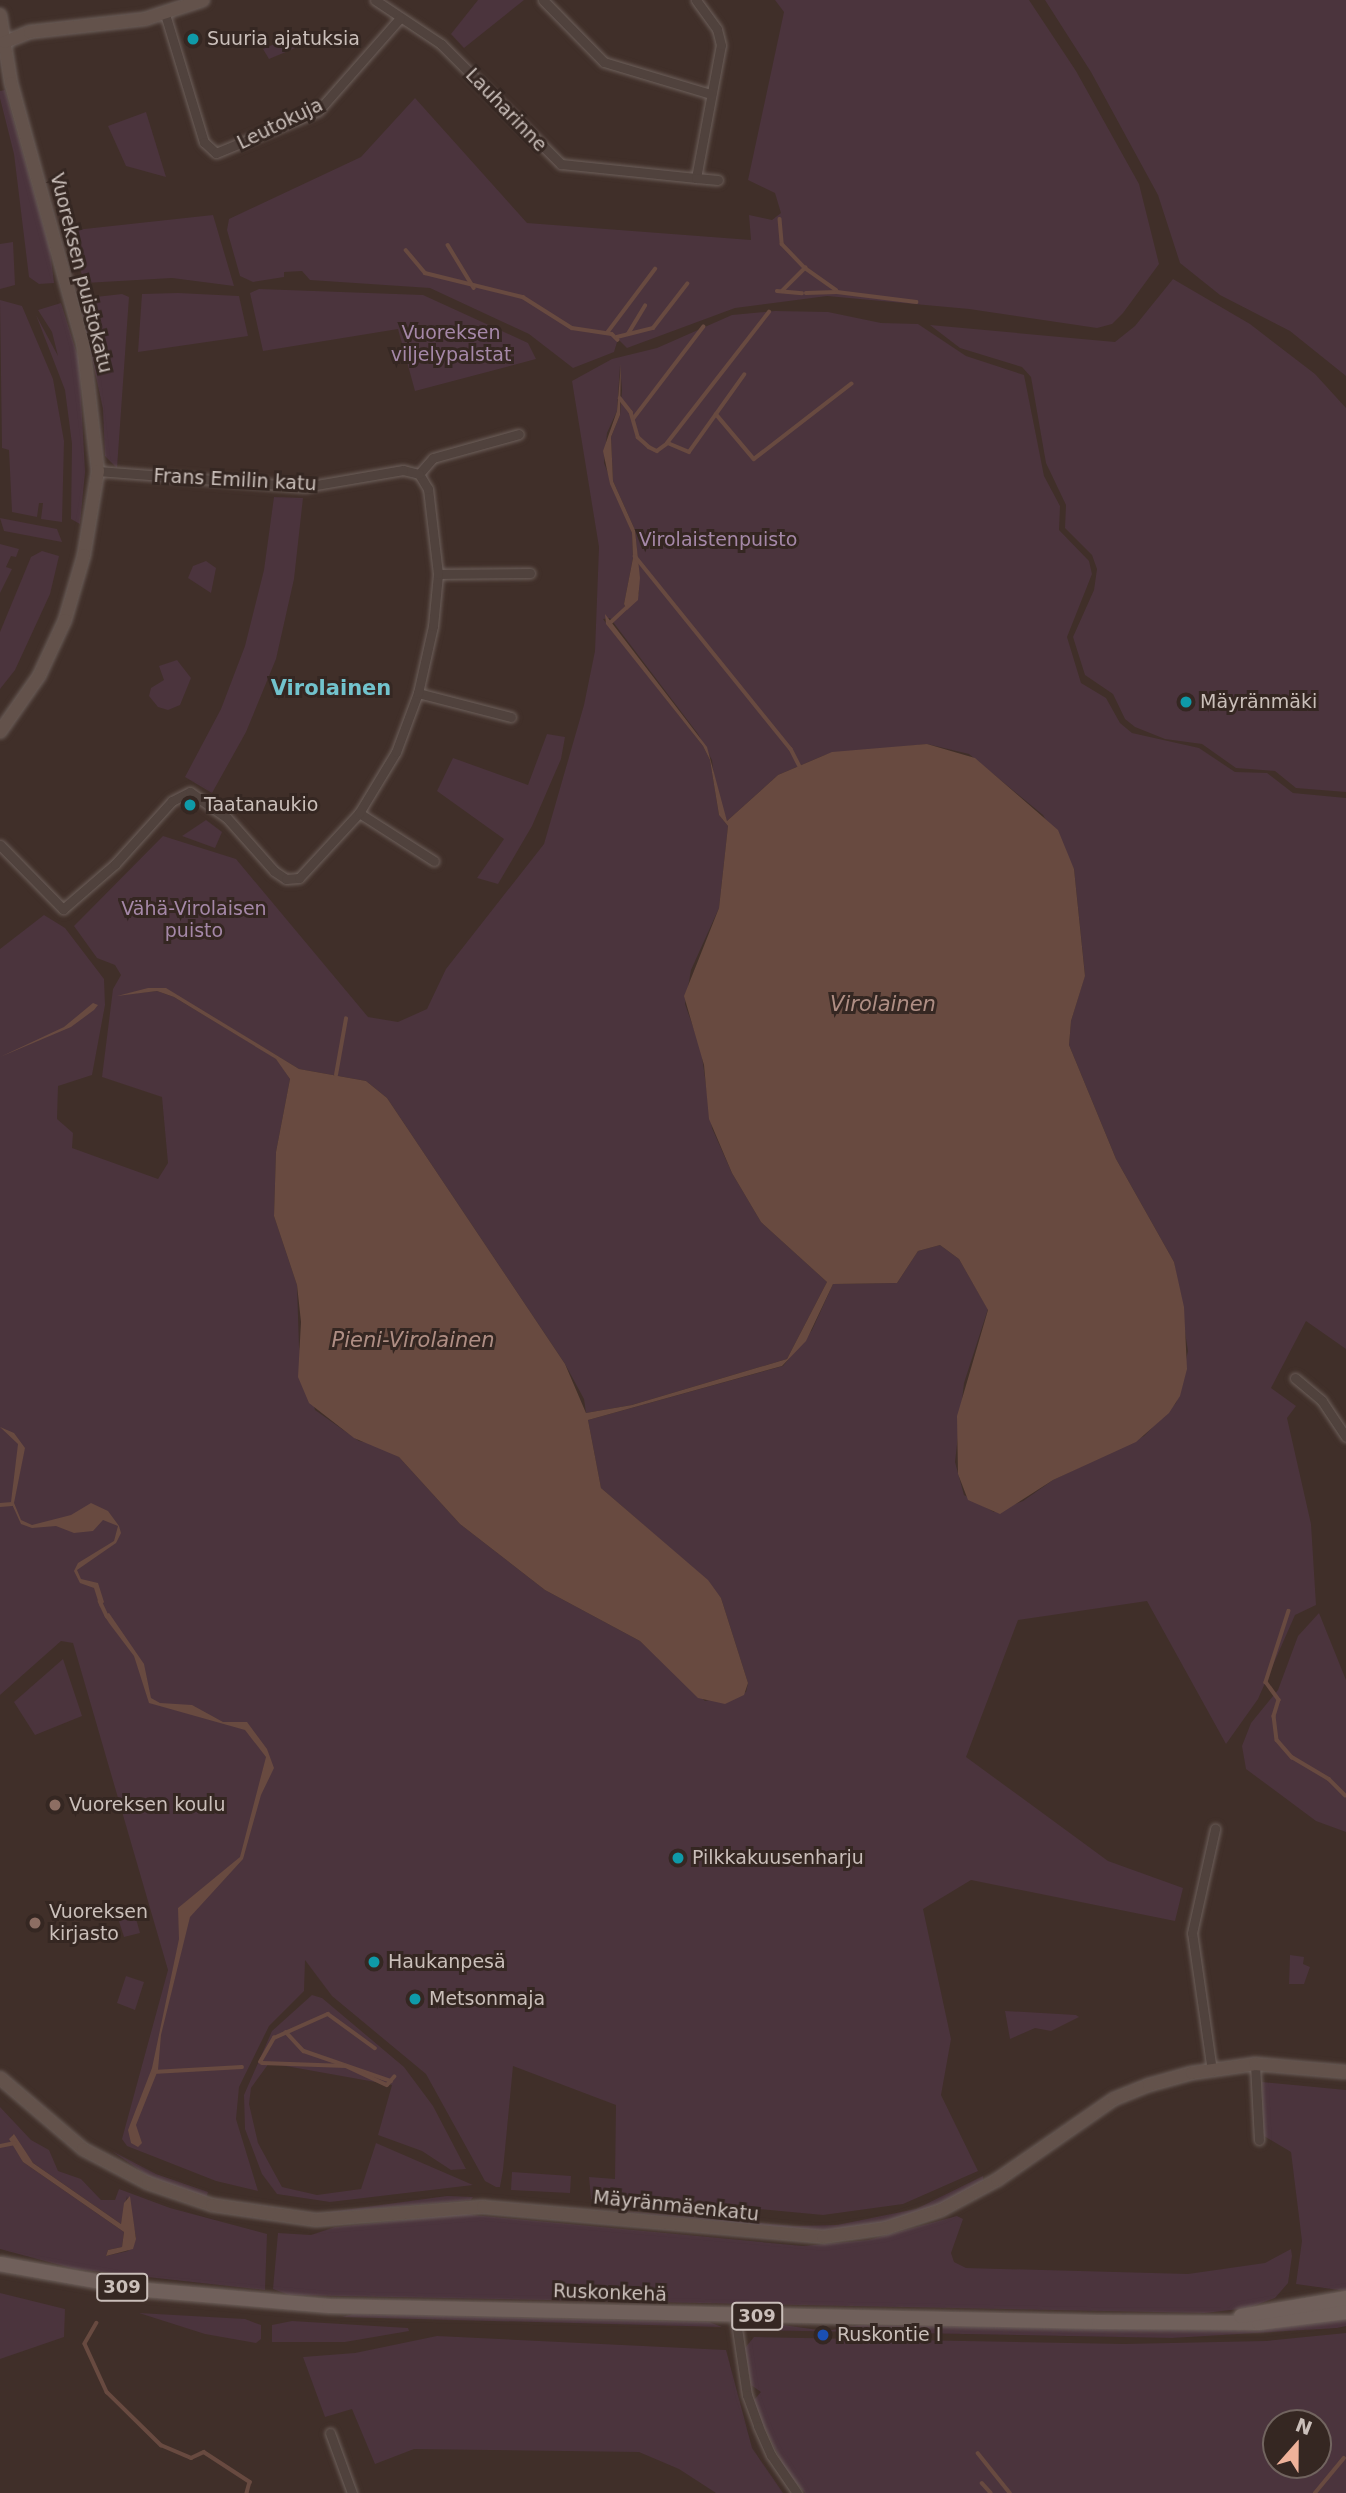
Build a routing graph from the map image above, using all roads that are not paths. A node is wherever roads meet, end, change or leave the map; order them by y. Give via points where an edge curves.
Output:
1 (203, 0) edge
2 (375, 0) edge
3 (543, 0) edge
4 (696, 0) edge
5 (165, 14) junction
6 (0, 15) edge
7 (400, 18) junction
8 (2, 42) edge
9 (711, 94) junction
10 (696, 178) junction
11 (718, 180) dead end
12 (519, 434) dead end
13 (98, 471) junction
14 (419, 474) junction
15 (530, 573) dead end
16 (438, 574) junction
17 (418, 693) junction
18 (511, 717) dead end
19 (0, 732) edge
20 (359, 813) junction
21 (0, 845) edge
22 (434, 861) dead end
23 (1295, 1378) dead end
24 (1346, 1437) edge
25 (1215, 1829) dead end
26 (1255, 2064) junction
27 (1212, 2071) junction
28 (1346, 2072) edge
29 (0, 2078) edge
30 (1259, 2140) dead end
31 (0, 2264) edge
32 (1346, 2298) edge
33 (1346, 2312) edge
34 (735, 2315) junction
35 (1222, 2320) junction
36 (330, 2433) dead end
37 (352, 2493) edge
38 (797, 2493) edge

1 - 5 street
2 - 7 street, Lauharinne
3 - 9 street via 604,62
4 - 9 street via 721,41
5 - 7 street, Leutokuja via 208,150 222,152 318,111
5 - 8 street via 30,32
6 - 8 street, Vuoreksen puistokatu
7 - 10 street, Lauharinne via 449,51 561,164
8 - 13 street, Vuoreksen puistokatu via 76,316 88,370
9 - 10 street
10 - 11 street, Lauharinne
12 - 14 street via 433,458
13 - 14 street, Frans Emilin katu via 305,487 404,470
13 - 19 street, Vuoreksen puistokatu via 84,555 65,621 39,676
14 - 16 street via 428,489
15 - 16 street
16 - 17 street via 433,626
17 - 18 street
17 - 20 street via 396,752
20 - 21 street via 306,872 286,879 228,818 198,796 180,794 115,864 63,909
20 - 22 street
23 - 24 street via 1322,1401
25 - 27 street via 1192,1933
26 - 27 street, Mäyränmäenkatu
26 - 28 street, Mäyränmäenkatu
26 - 30 street
27 - 29 street, Mäyränmäenkatu via 1183,2075 1114,2099 997,2180 941,2210 886,2228 823,2237 483,2207 316,2220 212,2205 148,2183 83,2149
31 - 34 main road, Ruskonkehä / 309 via 62,2278 246,2301
32 - 35 main road, Ruskonkehä / 309
33 - 35 main road, Ruskonkehä / 309 via 1270,2322
34 - 35 main road, Ruskonkehä / 309
34 - 38 street via 747,2395 771,2455
36 - 37 street

